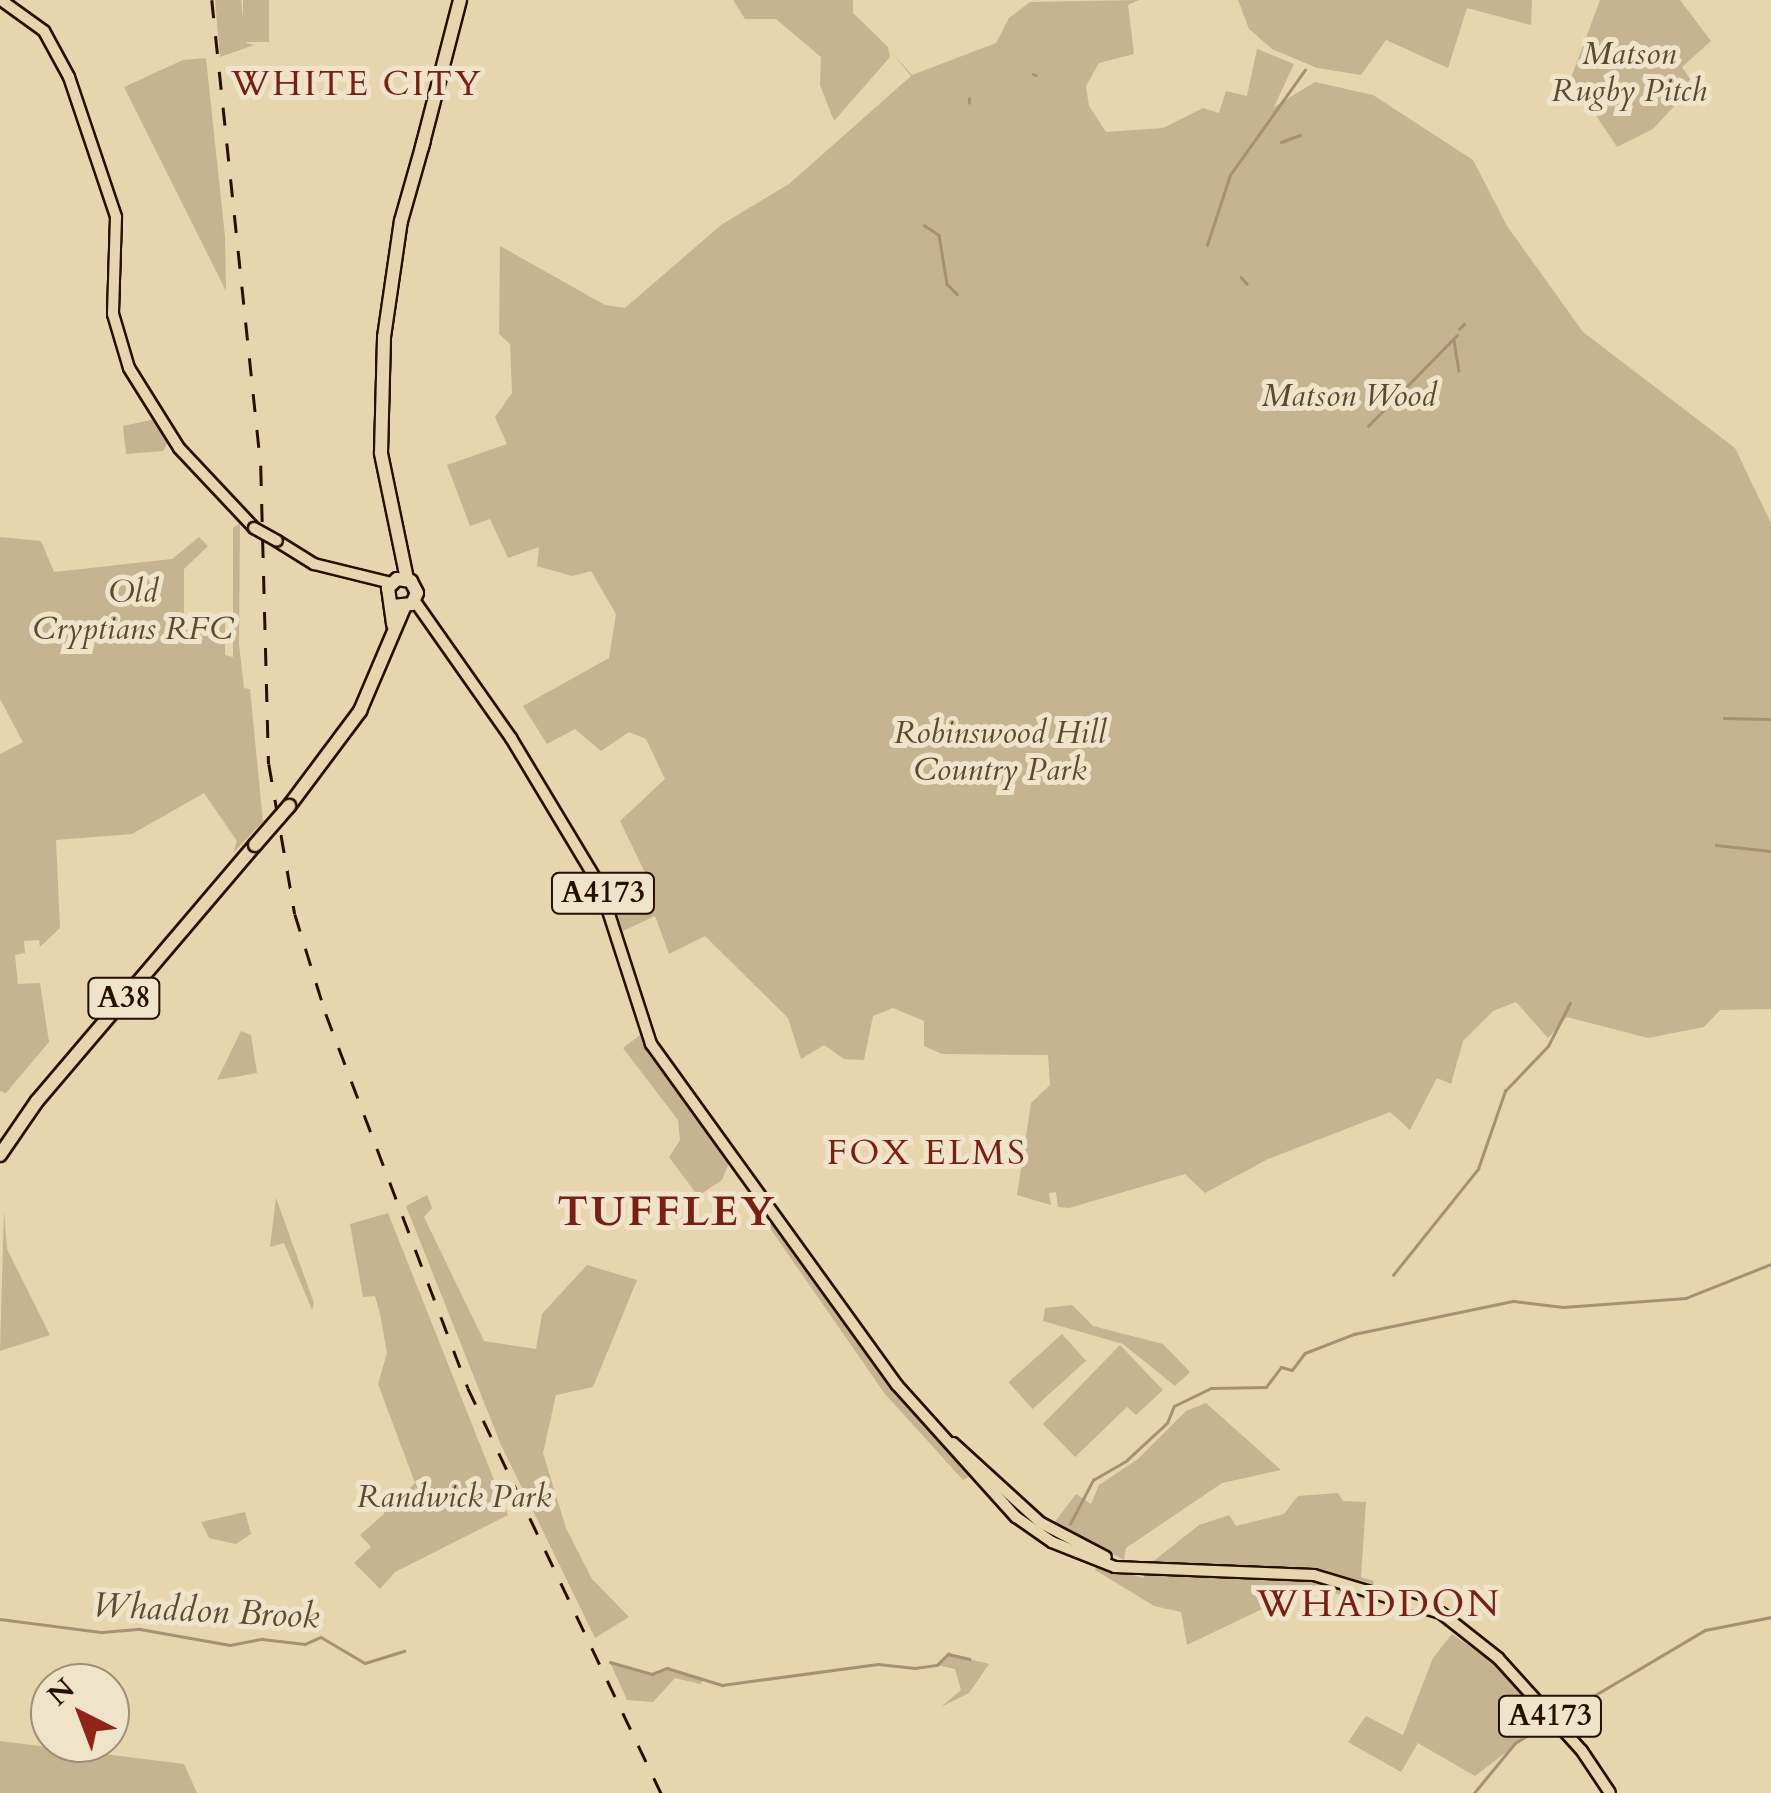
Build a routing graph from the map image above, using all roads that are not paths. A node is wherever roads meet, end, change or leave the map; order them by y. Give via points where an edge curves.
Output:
1 (1, 0) edge
2 (460, 0) edge
3 (424, 140) junction
4 (413, 185) junction
5 (400, 595) junction
6 (0, 1155) edge
7 (1610, 1793) edge

1 - 5 main road, bridge via 44,31 69,77 116,217 113,314 130,368 179,448 254,528 311,563
2 - 3 highway, A38
3 - 4 highway, A38
3 - 4 highway, A38
4 - 5 highway, A38 via 386,314 381,413 381,453 402,564
5 - 6 highway, A38, bridge via 360,711 290,806 37,1101
5 - 7 main road, A4173 via 435,628 600,886 651,1044 882,1364 1034,1533 1144,1571 1314,1575 1441,1613 1472,1633 1582,1751

